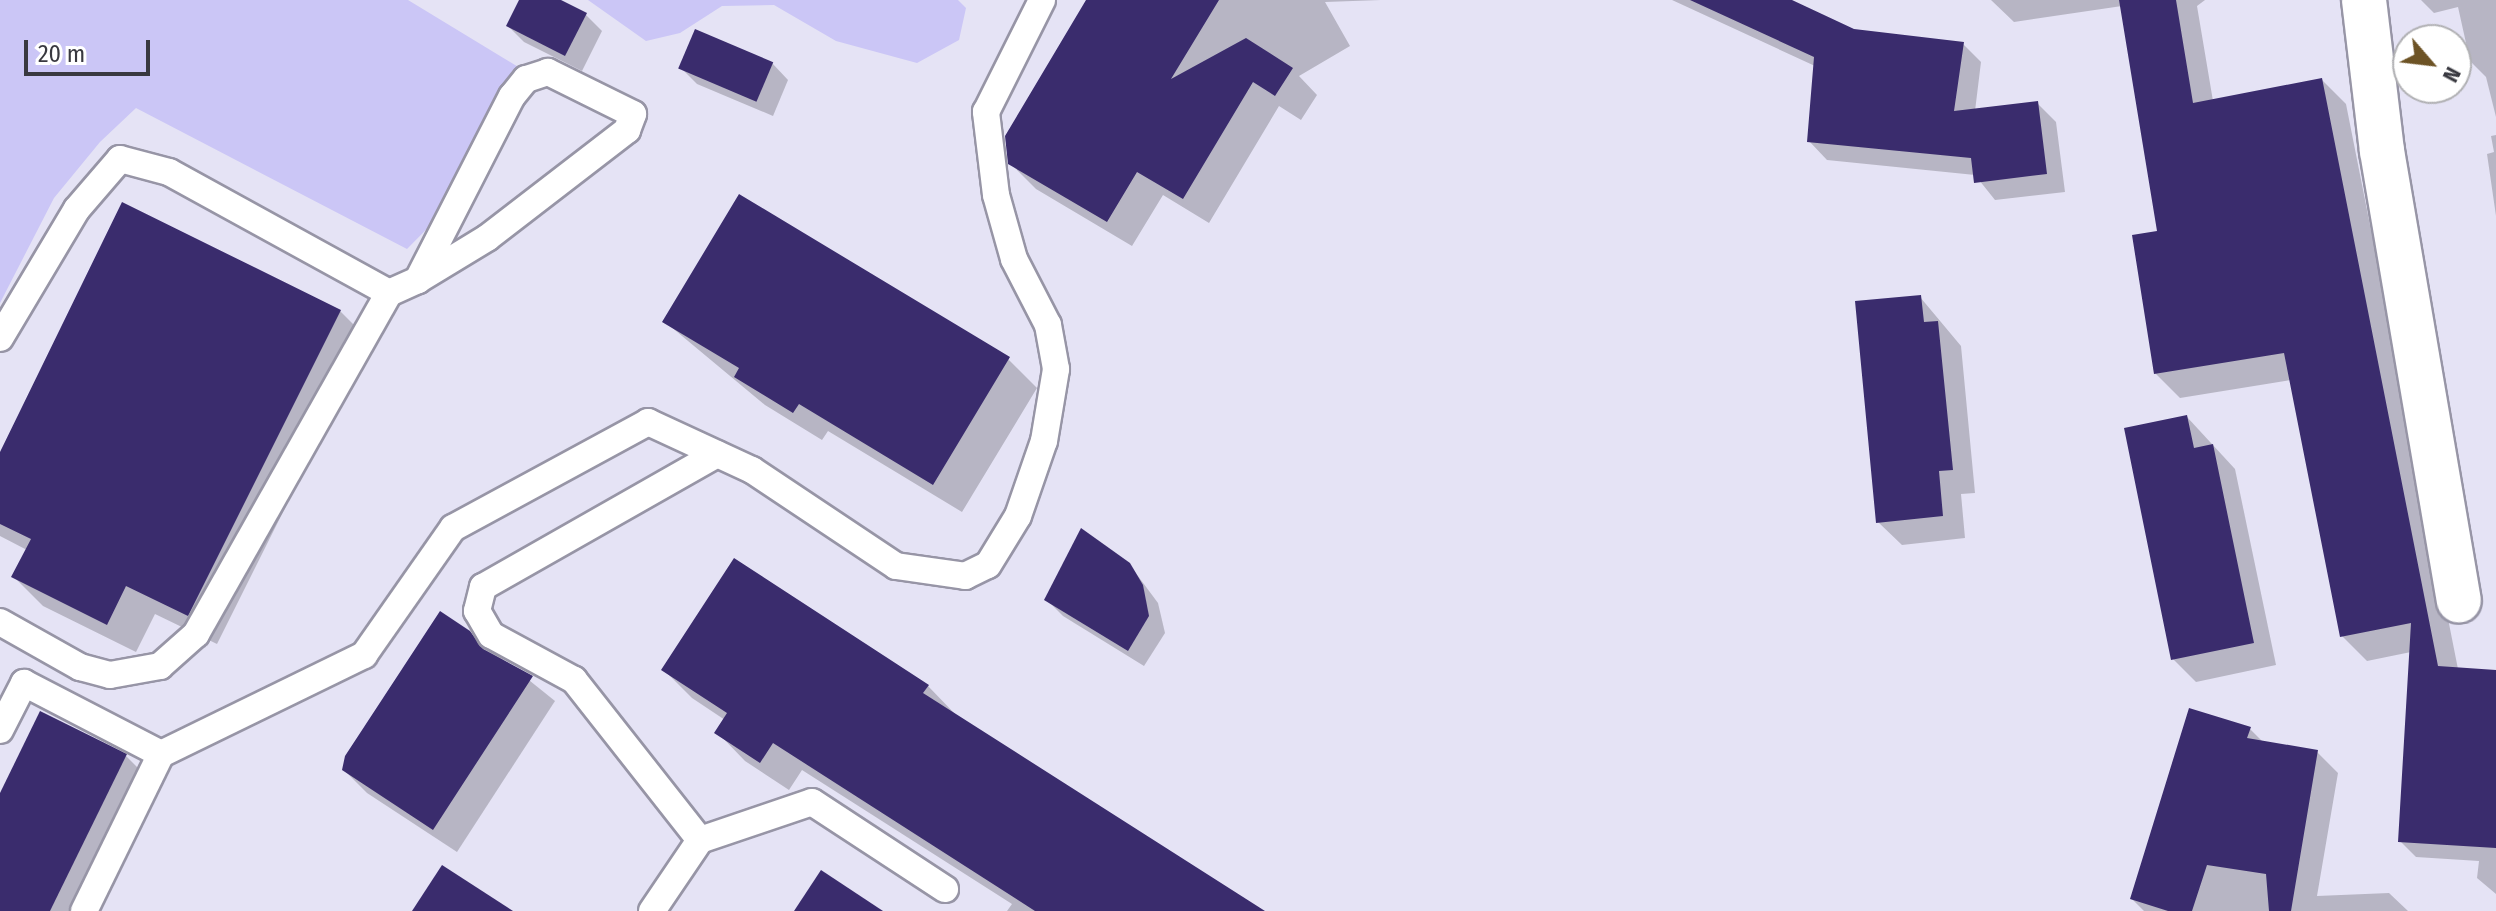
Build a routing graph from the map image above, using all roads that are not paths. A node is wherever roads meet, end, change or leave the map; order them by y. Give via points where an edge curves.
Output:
1 (1042, 0) edge
2 (2364, 0) edge
3 (418, 280) junction
4 (389, 293) junction
5 (0, 338) edge
6 (717, 454) junction
7 (2459, 600) dead end
8 (0, 622) edge
9 (0, 730) edge
10 (161, 754) junction
11 (700, 840) junction
12 (945, 889) dead end
13 (84, 911) edge
14 (652, 911) edge

1 - 6 lane via 986,112 996,195 1014,259 1048,325 1056,369 1044,441 1018,516 988,565 965,576 896,566 752,470
2 - 7 street via 2382,151
3 - 3 lane via 487,238 627,130 633,114 548,72 526,79
3 - 4 lane
4 - 5 lane via 169,172 120,159 77,209
4 - 8 lane via 196,634 160,666 110,675 80,667
6 - 10 lane via 648,422 620,437 453,528 364,655
6 - 11 lane via 483,587 477,611 491,635 574,680
9 - 10 lane via 24,683
10 - 13 lane
11 - 12 lane via 812,802
11 - 14 lane

